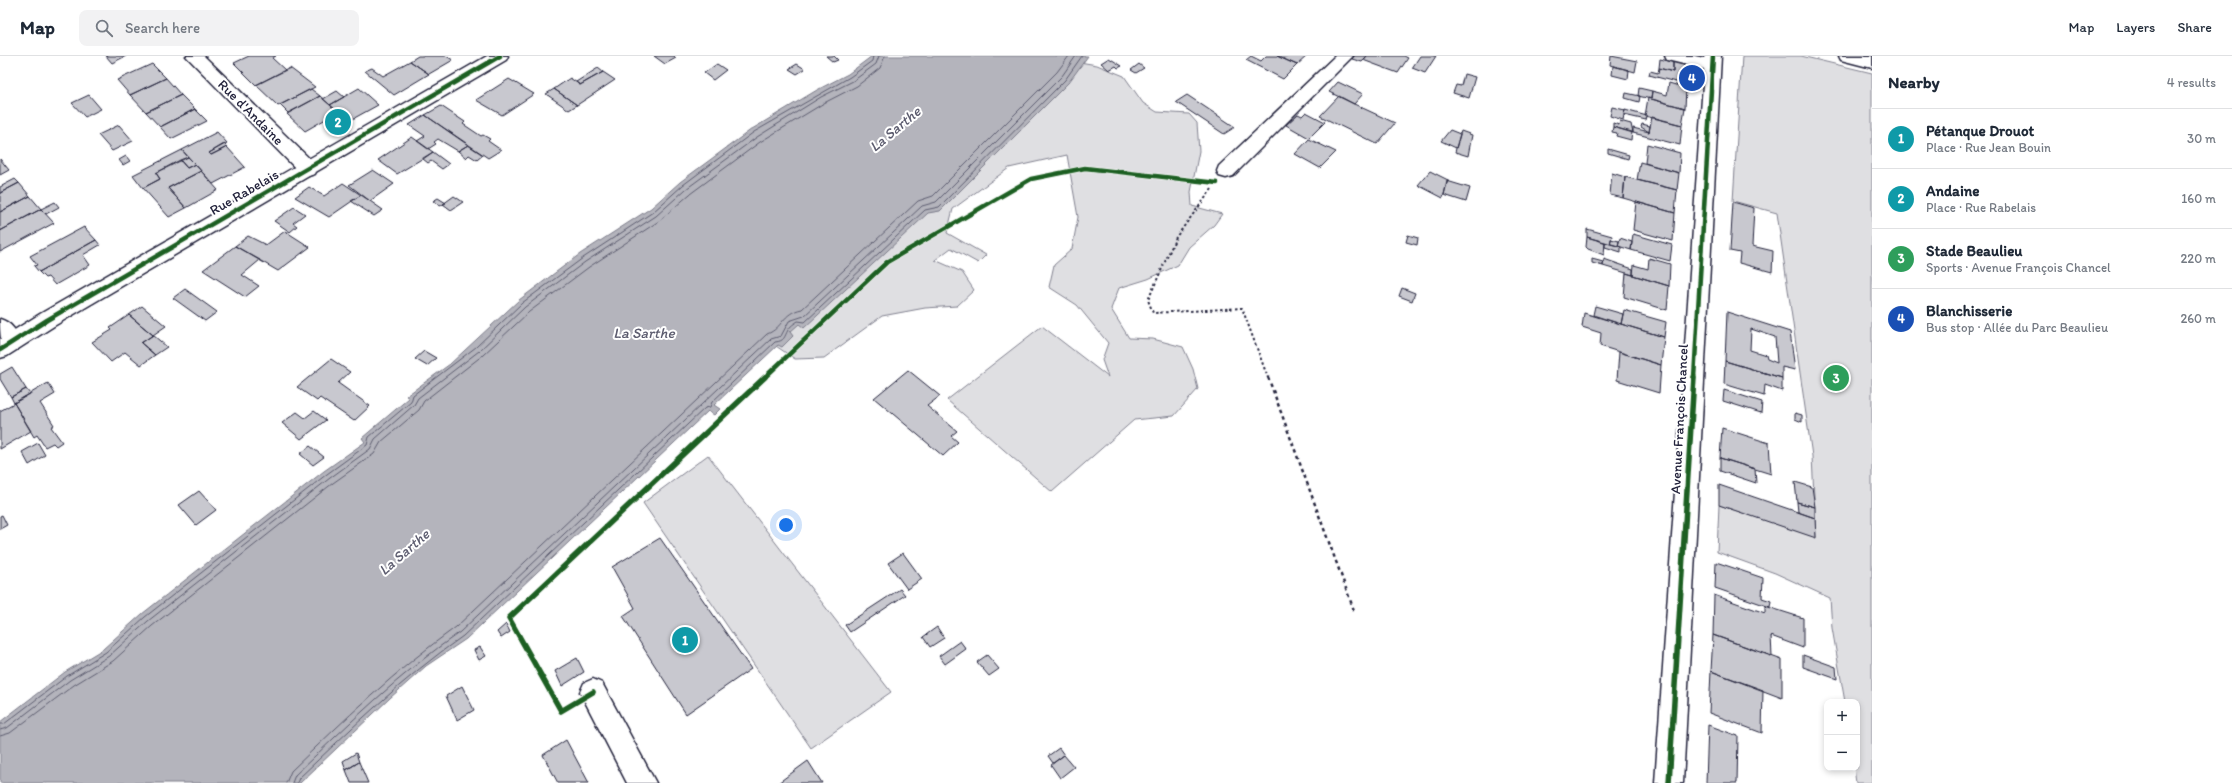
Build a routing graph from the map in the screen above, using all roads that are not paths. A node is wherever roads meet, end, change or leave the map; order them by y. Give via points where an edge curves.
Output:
1 (194, 56) edge
2 (500, 56) edge
3 (1345, 56) edge
4 (1673, 56) edge
5 (1847, 56) edge
6 (1712, 61) edge
7 (1872, 62) edge
8 (308, 169) junction
9 (1221, 177) road end
10 (4, 340) edge
11 (593, 692) road end
12 (642, 783) edge
13 (1669, 783) edge

1 - 8 street, Rue d'Andaine
2 - 8 street, Rue Rabelais
3 - 9 street
4 - 6 street
5 - 7 street
6 - 13 street, Avenue François Chancel
8 - 10 street, Rue Rabelais via 47,320
11 - 12 street

